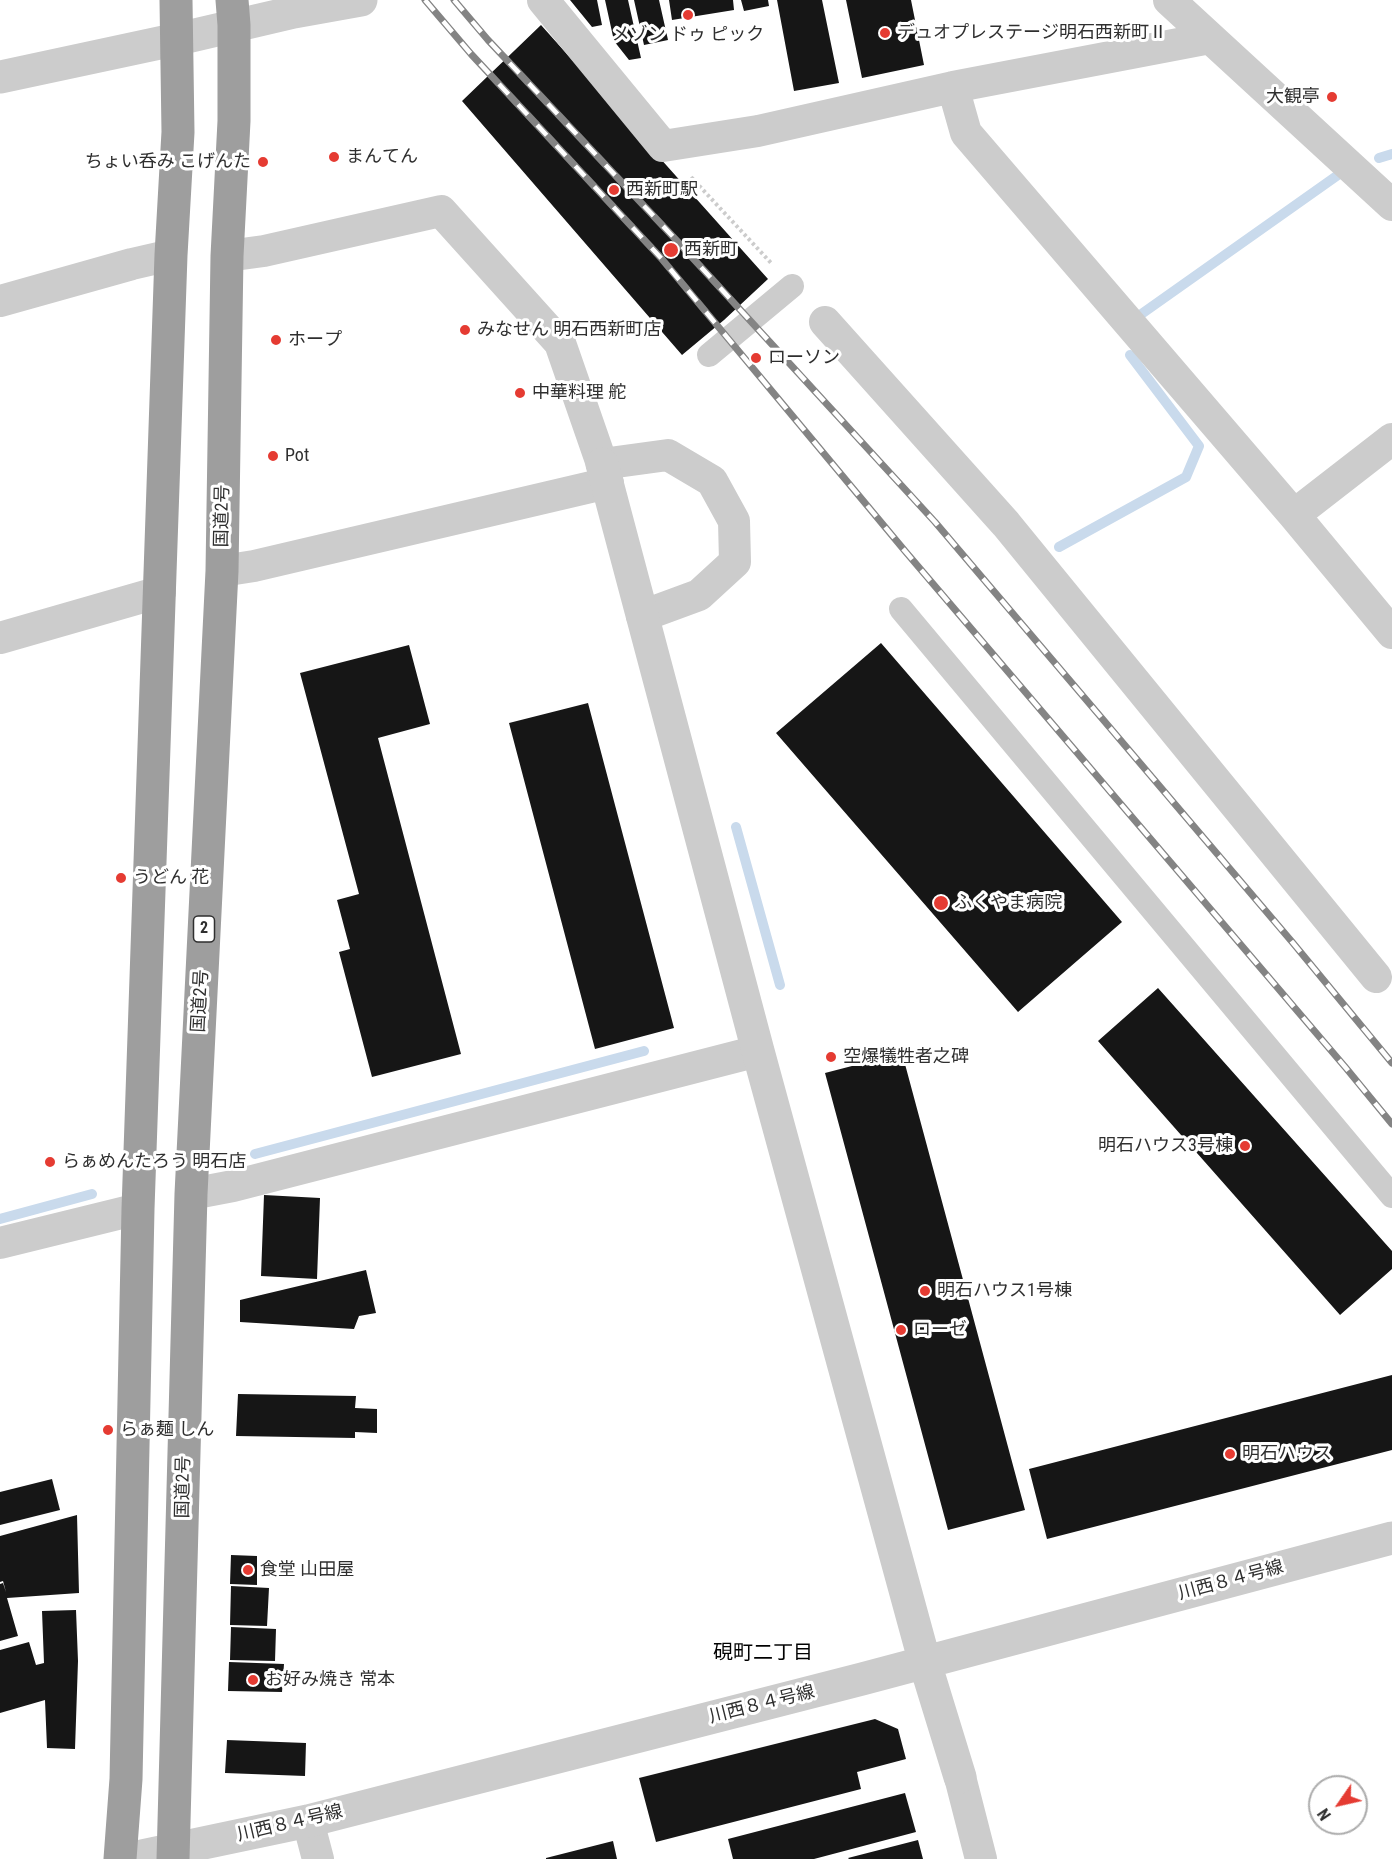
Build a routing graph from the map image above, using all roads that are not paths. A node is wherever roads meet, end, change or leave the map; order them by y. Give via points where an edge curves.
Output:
1 (176, 0) edge
2 (361, 0) edge
3 (543, 0) edge
4 (1169, 0) edge
5 (233, 13) edge
6 (1210, 38) junction
7 (178, 39) junction
8 (0, 77) edge
9 (953, 87) junction
10 (1392, 205) edge
11 (171, 255) junction
12 (226, 256) junction
13 (792, 286) road end
14 (0, 301) edge
15 (825, 322) dead end
16 (709, 355) dead end
17 (1392, 439) edge
18 (605, 474) junction
19 (1294, 515) junction
20 (222, 571) junction
21 (160, 592) junction
22 (901, 609) dead end
23 (642, 616) junction
24 (1392, 633) edge
25 (1, 634) edge
26 (1387, 979) edge
27 (758, 1051) junction
28 (191, 1194) junction
29 (1392, 1196) edge
30 (138, 1209) junction
31 (0, 1243) edge
32 (1392, 1538) edge
33 (925, 1663) junction
34 (960, 1777) joint
35 (308, 1821) junction
36 (173, 1855) edge
37 (120, 1859) edge
38 (128, 1859) edge
39 (318, 1859) edge
40 (981, 1859) edge

1 - 7 highway
2 - 5 street via 294,12
3 - 9 street via 663,146 758,131
4 - 6 street
5 - 7 street
5 - 12 highway, 国道2号 / 2 via 234,121
6 - 9 street
6 - 10 street
7 - 8 street
7 - 11 highway via 178,132
9 - 19 street via 966,134
11 - 14 street
11 - 21 highway
12 - 18 street via 441,211 560,343
12 - 20 highway, 国道2号 / 2
13 - 16 street via 729,327
15 - 26 street via 1006,524
17 - 19 street
18 - 20 street via 254,567
18 - 23 street
18 - 23 street via 668,455 712,481 734,521 735,562 699,595
19 - 24 street
20 - 28 highway, 国道2号 / 2
21 - 25 street
21 - 30 highway
22 - 29 street
23 - 27 street
27 - 28 street
27 - 33 street
28 - 36 highway, 国道2号 / 2
30 - 31 street
30 - 37 highway via 126,1779
32 - 33 street, 川西８４号線
33 - 34 street
33 - 35 street, 川西８４号線
34 - 40 street
35 - 36 street, 川西８４号線
35 - 39 street
36 - 38 street, 川西８４号線

